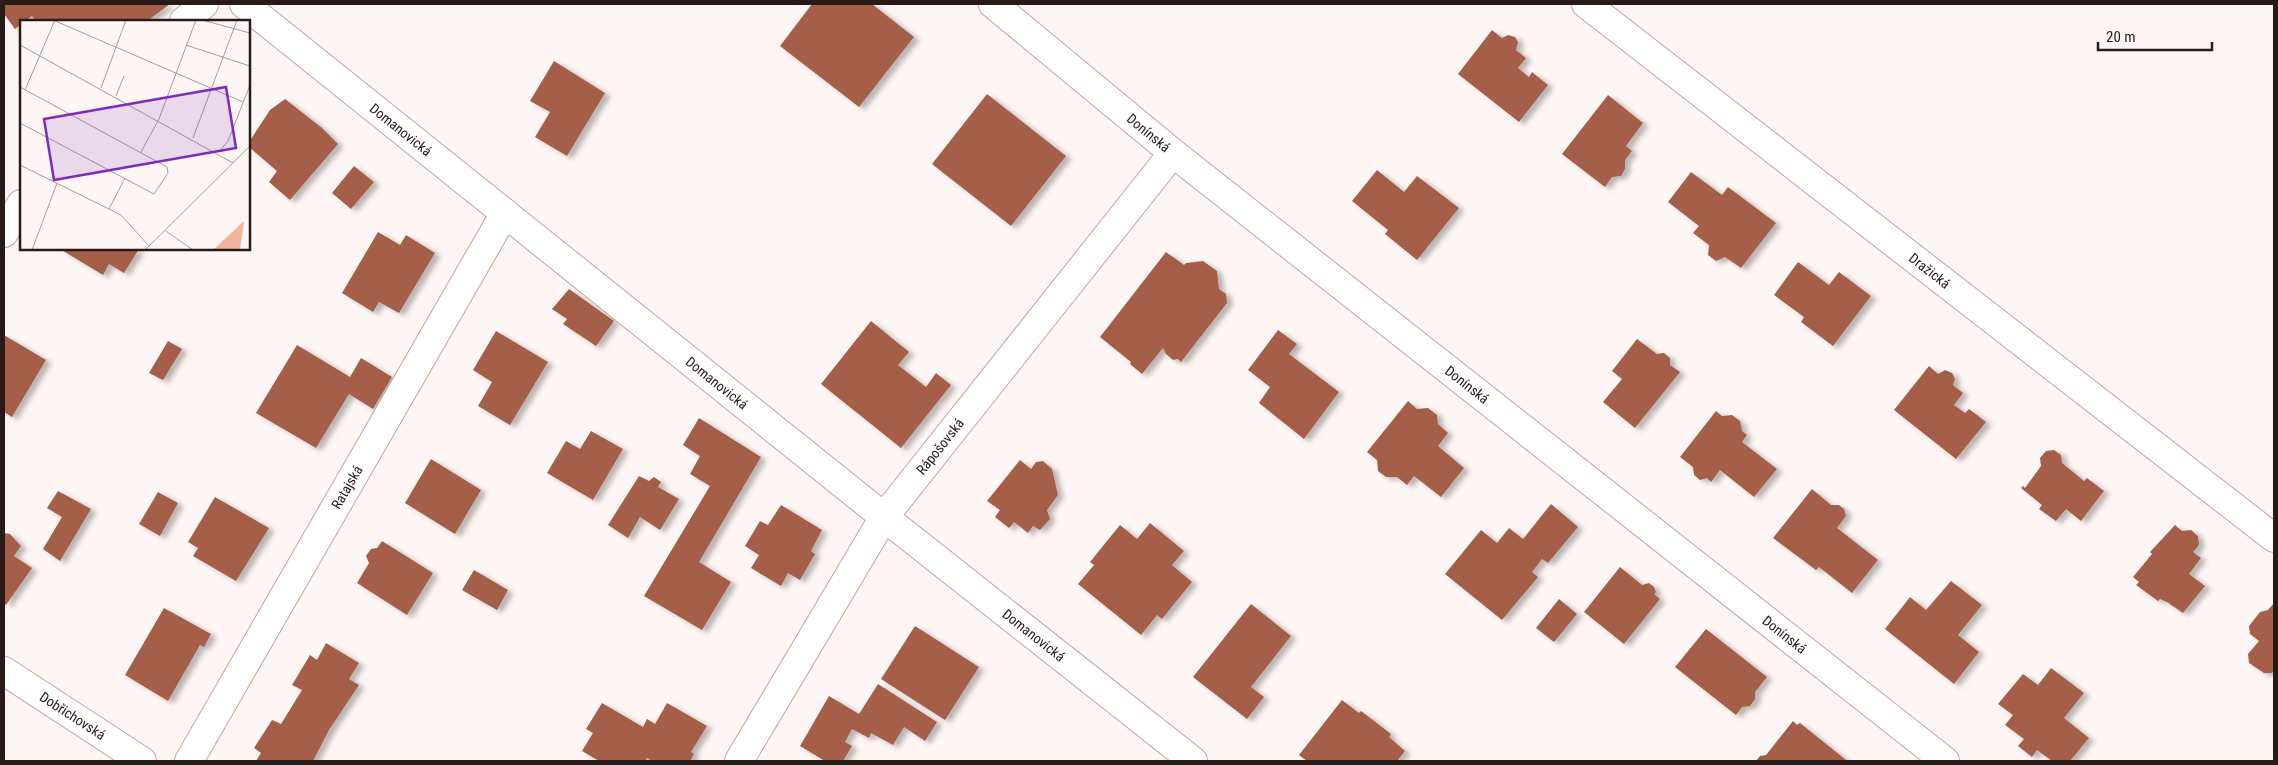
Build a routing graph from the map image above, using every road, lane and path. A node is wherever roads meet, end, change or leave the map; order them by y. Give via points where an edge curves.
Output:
1 (204, 4) edge
2 (244, 4) edge
3 (992, 4) edge
4 (1586, 4) edge
5 (185, 20) edge
6 (1173, 153) junction
7 (20, 206) edge
8 (505, 213) junction
9 (4, 233) edge
10 (884, 518) junction
11 (2274, 538) edge
12 (4, 671) edge
13 (142, 761) edge
14 (189, 761) edge
15 (739, 761) edge
16 (1193, 761) edge
17 (1945, 761) edge

1 - 5 street
2 - 8 street, Domanovická
3 - 6 street, Donínská
4 - 11 street, Dražická
6 - 10 street, Rápošovská
6 - 17 street, Donínská
7 - 9 street
8 - 10 street, Domanovická
8 - 14 street, Ratajská
10 - 15 street, Rápošovská
10 - 16 street, Domanovická
12 - 13 street, Dobřichovská

